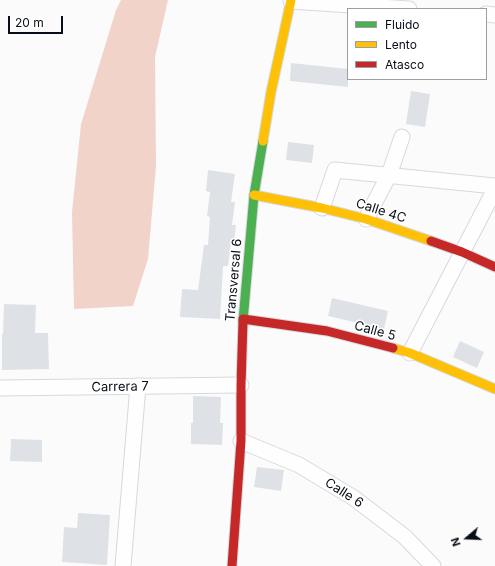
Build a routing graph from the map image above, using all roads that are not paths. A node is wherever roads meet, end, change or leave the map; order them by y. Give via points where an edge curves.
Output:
1 (291, 0) edge
2 (396, 8) edge
3 (402, 136) dead end
4 (389, 175) junction
5 (495, 186) edge
6 (495, 189) edge
7 (254, 195) junction
8 (322, 208) junction
9 (366, 219) junction
10 (462, 252) junction
11 (495, 267) edge
12 (243, 319) junction
13 (410, 353) junction
14 (241, 385) junction
15 (138, 386) junction
16 (0, 388) edge
17 (495, 389) edge
18 (240, 441) junction
19 (123, 566) edge
20 (232, 566) edge
21 (433, 566) edge

1 - 2 street
1 - 7 street, Transversal 6 via 271,92
3 - 4 street
4 - 5 street
4 - 8 street via 336,170
4 - 9 street
6 - 10 street
7 - 8 street, Calle 4C
7 - 12 street, Transversal 6
8 - 9 street, Calle 4C
9 - 10 street, Calle 4C
10 - 11 street, Calle 4C
10 - 13 street
12 - 13 street, Calle 5 via 328,331
12 - 14 street, Transversal 6
13 - 17 street, Calle 5
14 - 15 street, Carrera 7
14 - 18 street, Transversal 6
15 - 16 street, Carrera 7
15 - 19 street
18 - 20 street, Transversal 6
18 - 21 street, Calle 6 via 299,466 354,498 405,537

